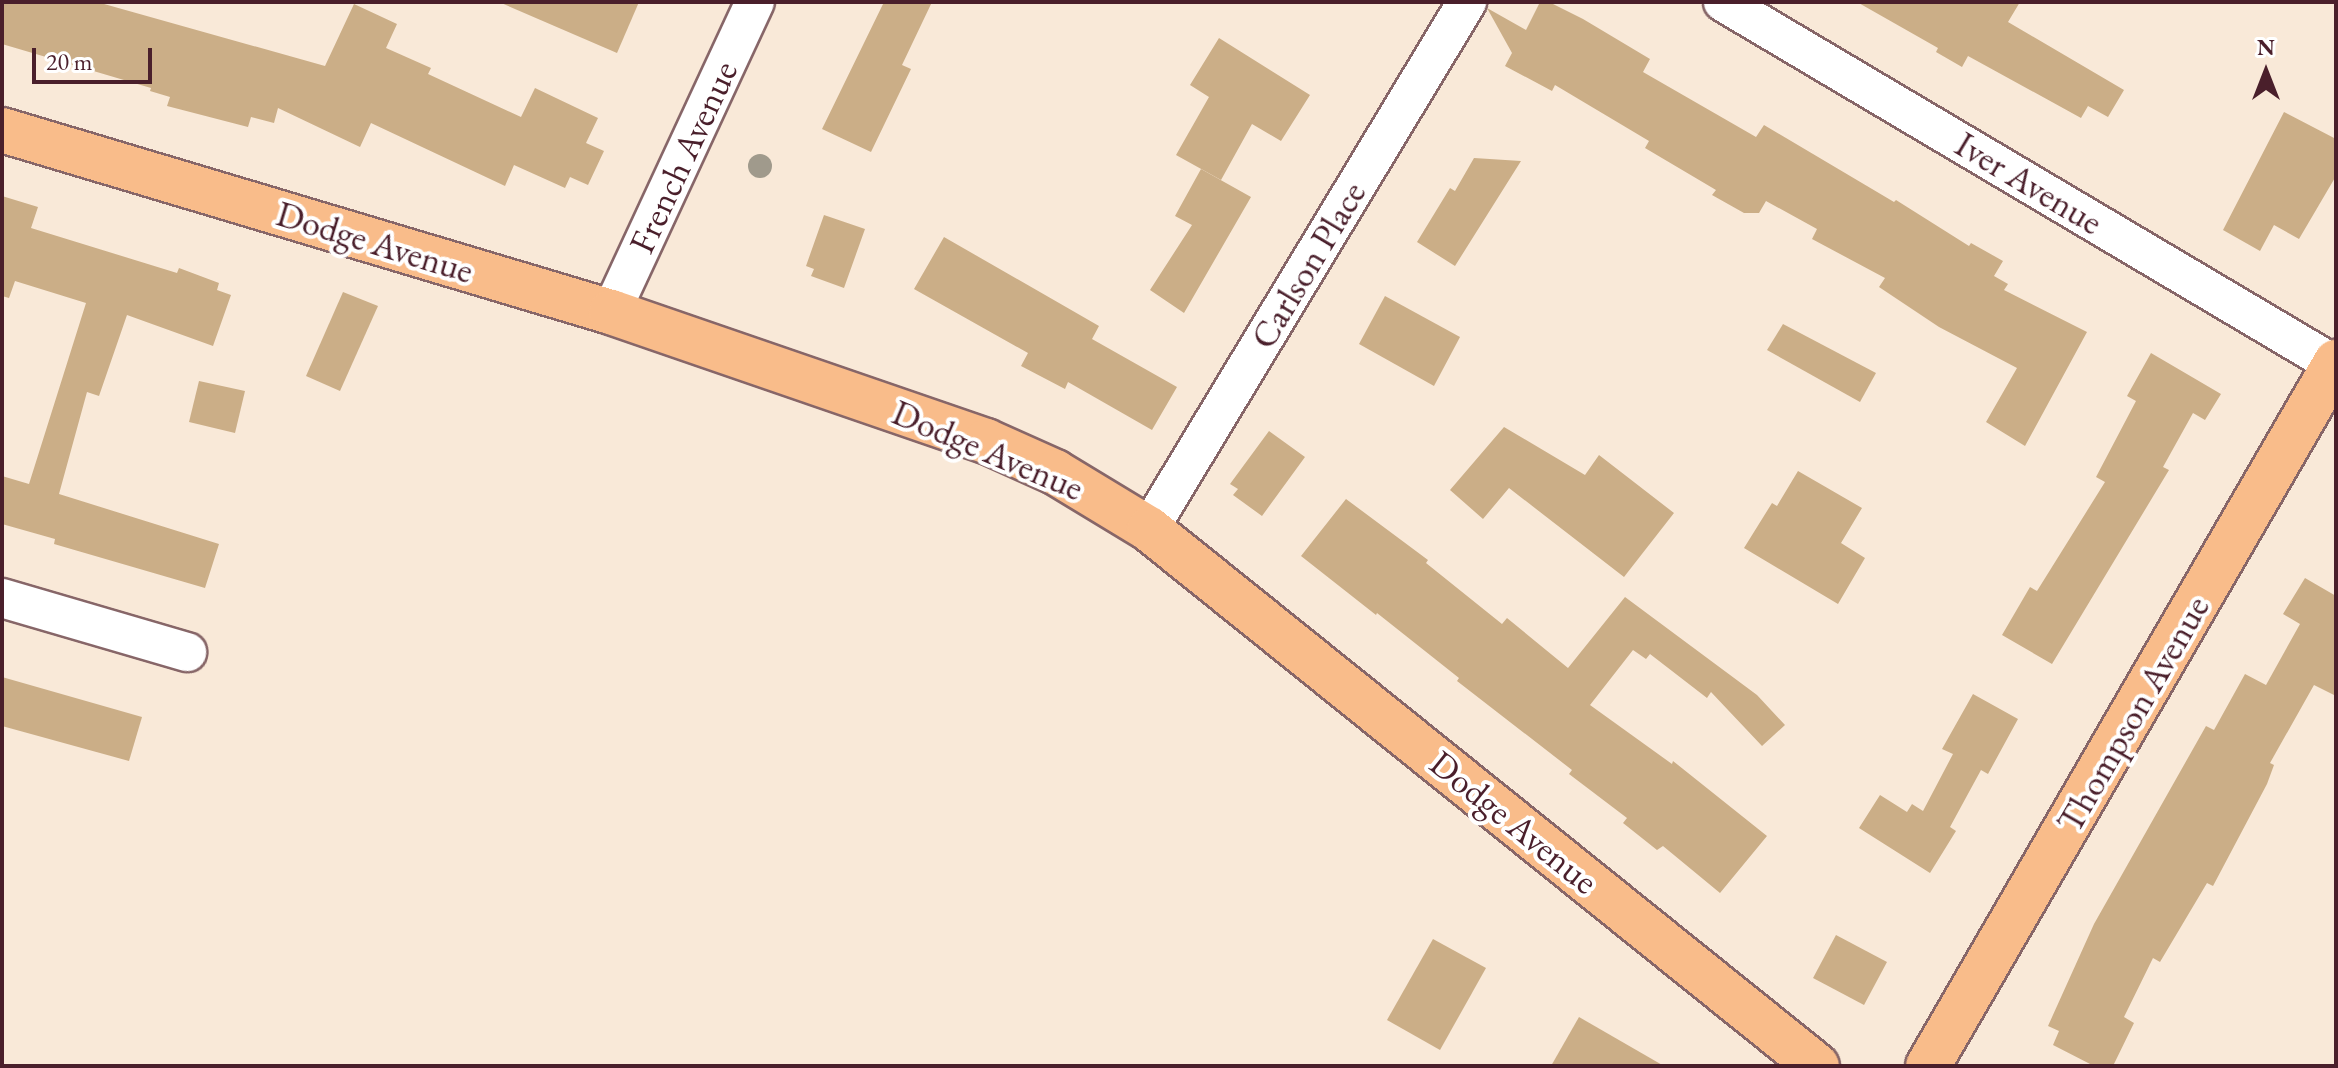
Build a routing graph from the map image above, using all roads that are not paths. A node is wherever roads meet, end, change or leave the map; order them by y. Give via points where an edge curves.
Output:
1 (755, 2) edge
2 (1467, 2) edge
3 (1723, 2) edge
4 (2, 130) edge
5 (611, 312) junction
6 (2335, 363) edge
7 (1149, 529) junction
8 (2, 598) edge
9 (187, 652) dead end
10 (1817, 1066) edge
11 (1928, 1066) edge

1 - 5 street, French Avenue
2 - 7 street, Carlson Place
3 - 6 street, Iver Avenue
4 - 5 main road, Dodge Avenue
5 - 7 main road, Dodge Avenue via 986,441 1055,472
6 - 11 main road, Thompson Avenue
7 - 10 main road, Dodge Avenue
8 - 9 street

